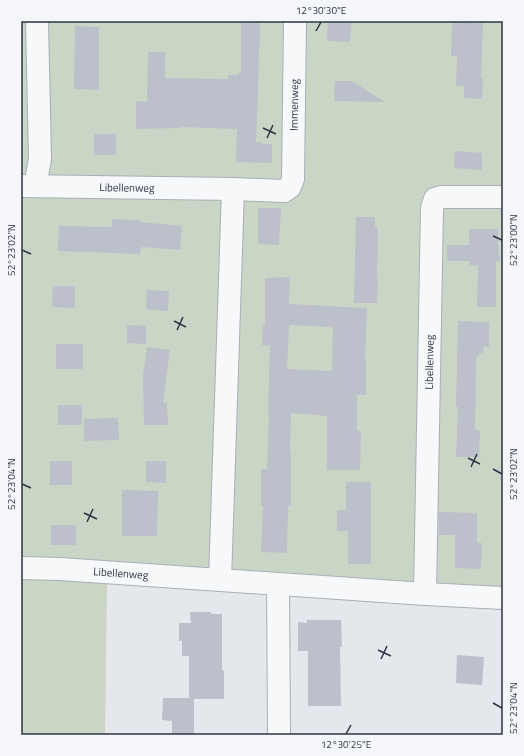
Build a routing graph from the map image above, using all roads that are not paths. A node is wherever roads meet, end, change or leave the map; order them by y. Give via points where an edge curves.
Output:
1 (37, 21) edge
2 (295, 21) edge
3 (28, 186) edge
4 (290, 187) joint
5 (233, 189) junction
6 (503, 197) edge
7 (21, 568) edge
8 (220, 580) junction
9 (278, 584) junction
10 (425, 594) junction
11 (503, 598) edge
12 (279, 735) edge

1 - 3 street via 40,159
2 - 4 street, Immenweg via 293,179
3 - 5 street, Libellenweg
4 - 5 street, Libellenweg via 284,191
5 - 8 street
6 - 10 street, Libellenweg via 441,197 435,199 432,208
7 - 8 street, Libellenweg
8 - 9 street, Libellenweg
9 - 10 street, Libellenweg
9 - 12 street
10 - 11 street, Libellenweg

